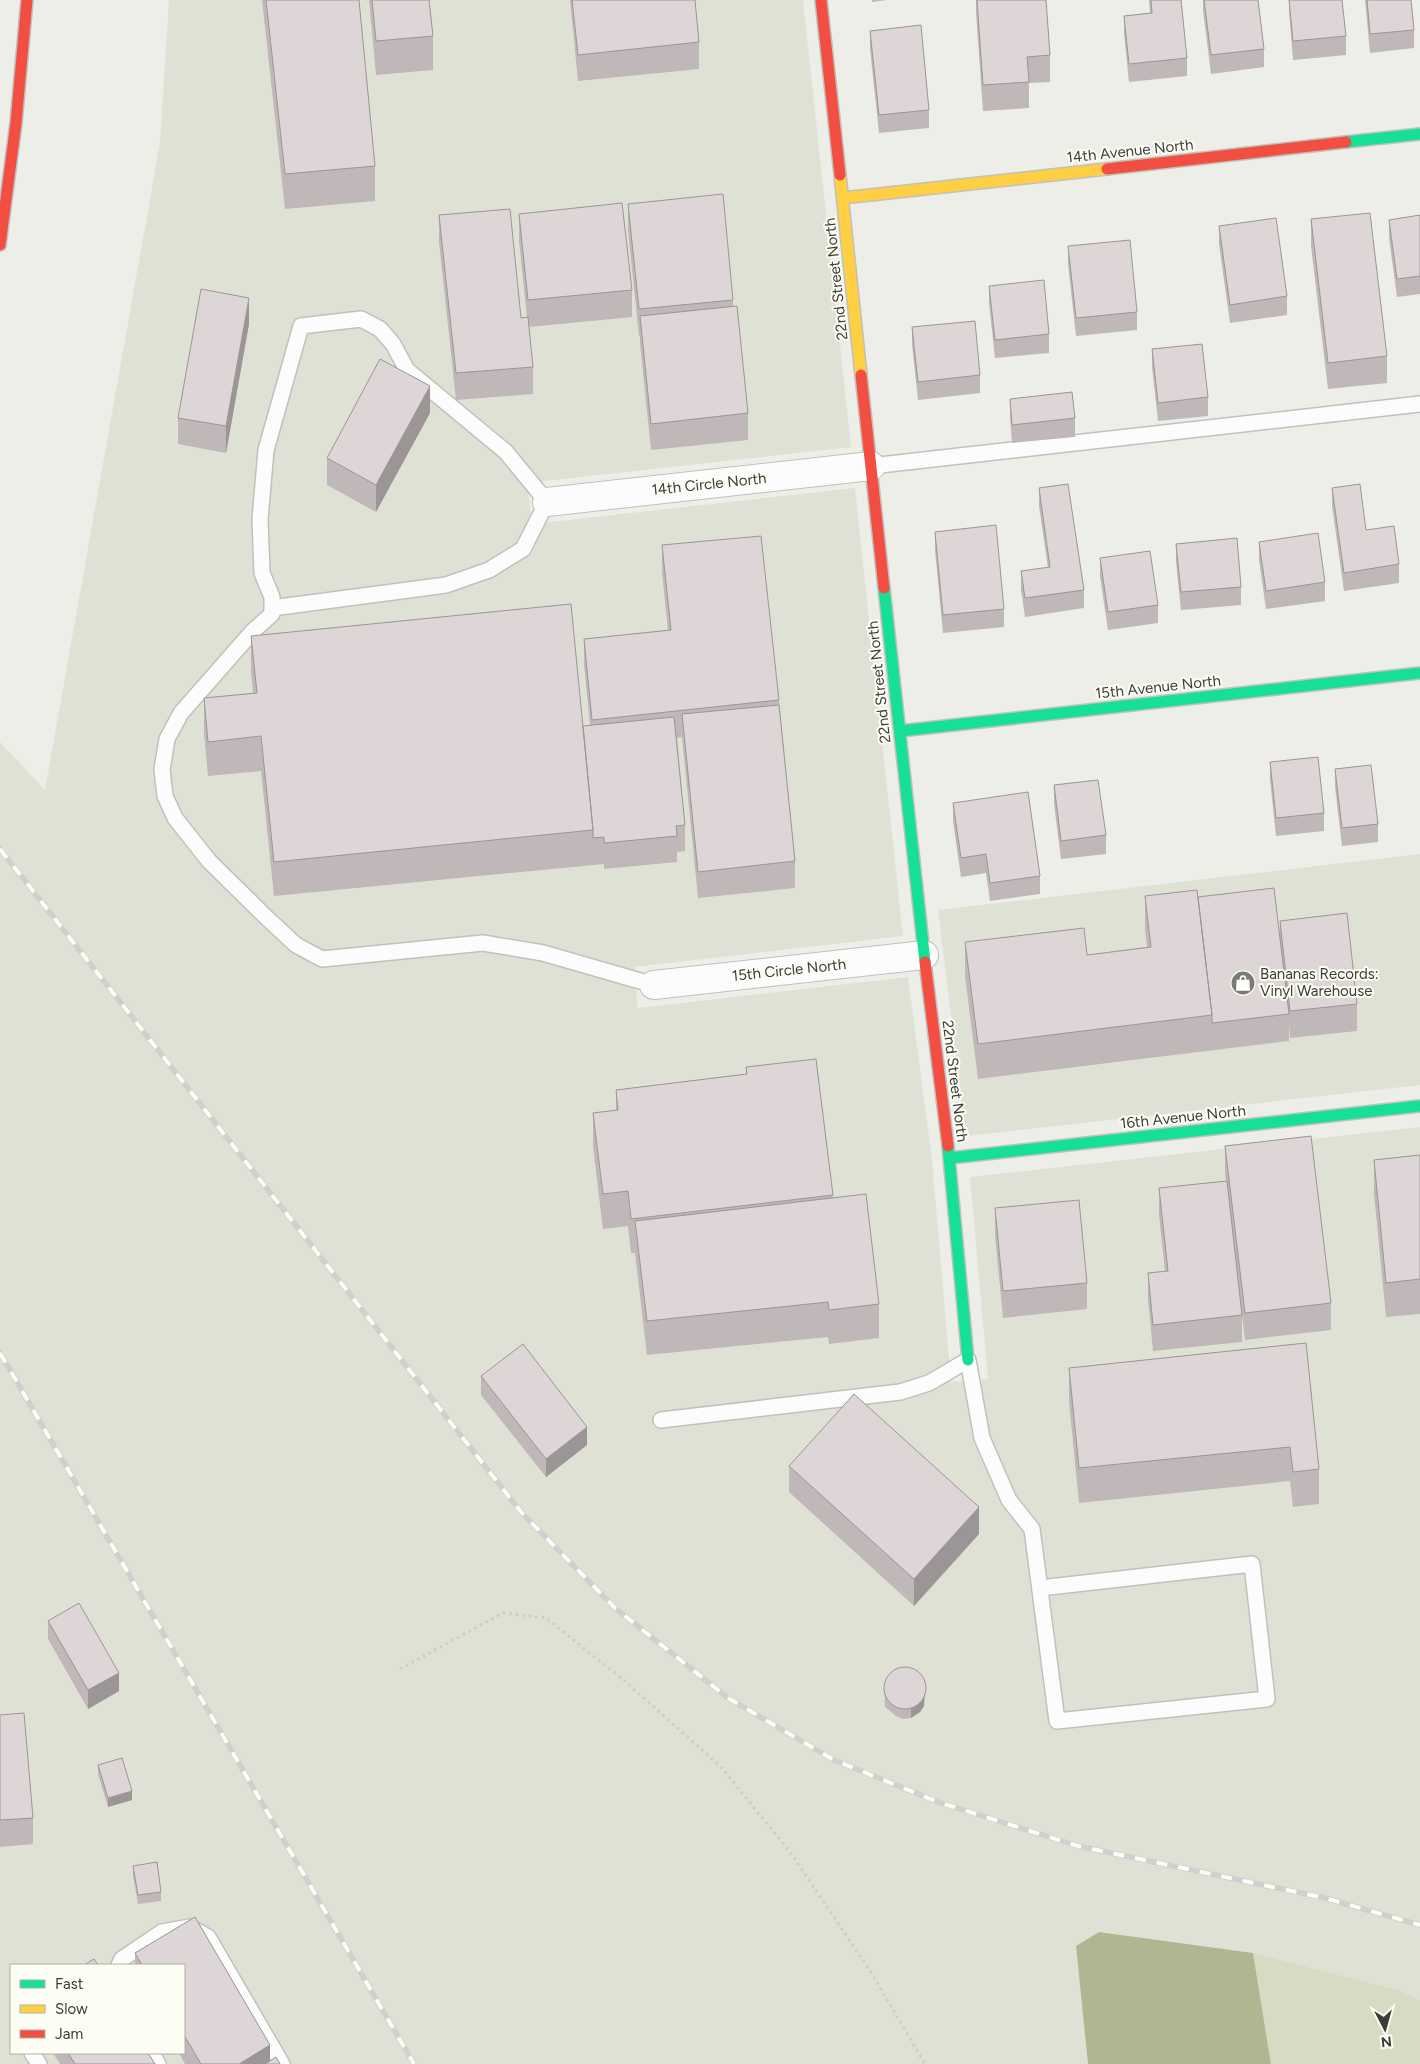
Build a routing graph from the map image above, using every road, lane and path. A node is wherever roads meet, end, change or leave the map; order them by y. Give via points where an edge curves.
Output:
1 (27, 0) edge
2 (821, 0) edge
3 (1420, 134) edge
4 (843, 198) junction
5 (0, 245) edge
6 (1420, 404) edge
7 (872, 466) junction
8 (547, 502) junction
9 (272, 608) junction
10 (1420, 673) edge
11 (900, 731) junction
12 (924, 955) junction
13 (654, 985) joint
14 (1420, 1106) edge
15 (950, 1158) junction
16 (968, 1360) junction
17 (660, 1420) dead end
18 (1040, 1588) junction
19 (400, 1669) dead end
20 (120, 1964) edge
21 (282, 2064) edge
22 (925, 2064) edge

1 - 5 main road via 16,123
2 - 4 main road, 22nd Street North
3 - 4 main road, 14th Avenue North
4 - 7 main road, 22nd Street North
6 - 7 lane
7 - 8 street, 14th Circle North
7 - 11 main road, 22nd Street North
8 - 9 lane via 523,549 489,570 446,585
8 - 9 lane via 506,452 408,370 380,329 361,319 301,326 266,450 260,519 262,573 272,597
9 - 13 lane via 272,614 181,713 167,740 162,770 165,796 176,818 208,860 296,945 322,958 483,943 543,952
10 - 11 main road, 15th Avenue North
11 - 12 main road, 22nd Street North
12 - 13 street, 15th Circle North
12 - 15 main road, 22nd Street North
14 - 15 main road, 16th Avenue North
15 - 16 main road, 22nd Street North
16 - 17 lane via 929,1382 900,1392
16 - 18 lane via 982,1438 1009,1500 1032,1529
18 - 18 lane via 1057,1721 1267,1699 1252,1564
19 - 22 path via 503,1613 546,1618 626,1682 721,1767 790,1852 869,1969
20 - 21 lane via 162,1932 190,1927 208,1937

